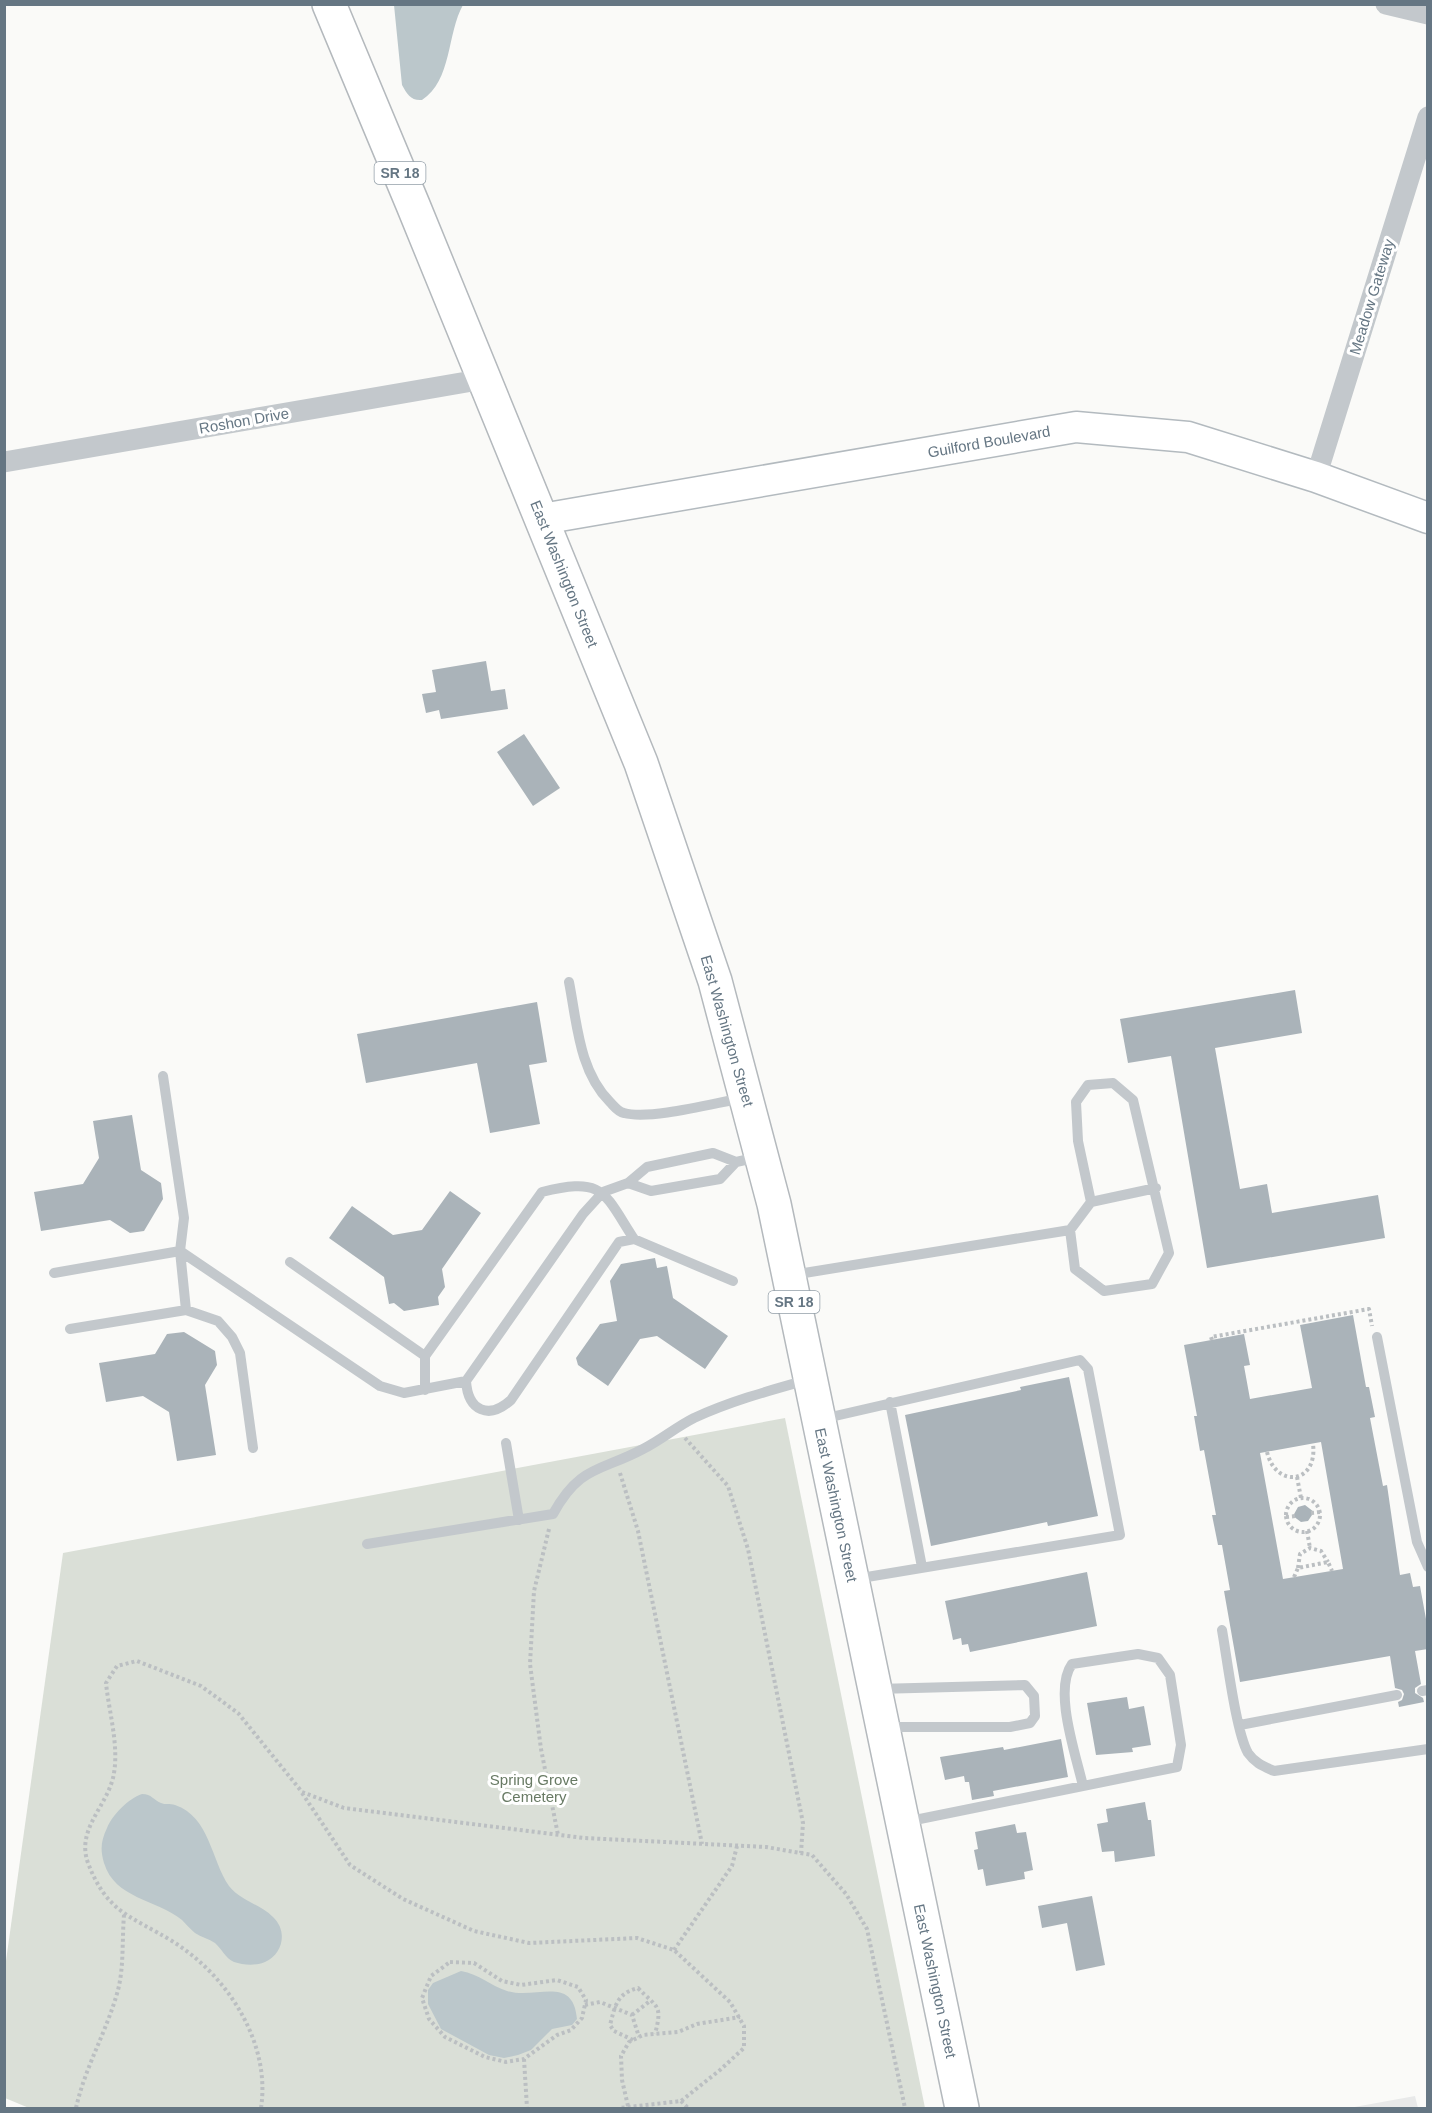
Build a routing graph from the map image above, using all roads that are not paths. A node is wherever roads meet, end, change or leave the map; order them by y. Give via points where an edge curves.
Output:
1 (328, 4) edge
2 (1386, 4) edge
3 (1428, 14) edge
4 (1428, 117) edge
5 (1420, 168) edge
6 (484, 379) junction
7 (4, 462) edge
8 (1316, 477) junction
9 (1428, 518) edge
10 (542, 519) junction
11 (569, 982) dead end
12 (163, 1076) dead end
13 (746, 1097) junction
14 (749, 1160) junction
15 (628, 1183) junction
16 (1155, 1188) junction
17 (603, 1192) junction
18 (1091, 1202) junction
19 (1070, 1230) junction
20 (634, 1239) junction
21 (180, 1251) junction
22 (290, 1262) dead end
23 (54, 1273) dead end
24 (789, 1276) junction
25 (733, 1281) dead end
26 (186, 1310) junction
27 (70, 1329) dead end
28 (1377, 1337) road end
29 (425, 1356) junction
30 (810, 1379) junction
31 (466, 1382) junction
32 (425, 1390) junction
33 (890, 1402) junction
34 (819, 1420) junction
35 (506, 1443) dead end
36 (254, 1448) dead end
37 (519, 1520) junction
38 (367, 1544) dead end
39 (922, 1567) junction
40 (1428, 1567) edge
41 (852, 1580) junction
42 (1222, 1630) dead end
43 (874, 1689) junction
44 (1396, 1695) dead end
45 (1240, 1725) junction
46 (882, 1727) junction
47 (1428, 1749) edge
48 (1083, 1786) junction
49 (902, 1822) junction
50 (962, 2109) edge

1 - 6 highway, East Washington Street / SR 18
2 - 3 street
4 - 5 street, Meadow Gateway
5 - 8 street, Meadow Gateway
6 - 7 street, Roshon Drive
6 - 10 highway, East Washington Street / SR 18
8 - 9 street, Guilford Boulevard
8 - 10 street, Guilford Boulevard via 1188,437 1076,427
10 - 13 highway, East Washington Street / SR 18 via 680,872
11 - 13 lane via 588,1075 621,1113 674,1110
12 - 21 lane via 184,1218
13 - 14 highway, East Washington Street / SR 18
14 - 15 lane via 713,1153 647,1167
14 - 15 lane via 720,1179 651,1191
14 - 24 highway, East Washington Street / SR 18
15 - 17 lane
16 - 18 lane
16 - 18 lane via 1133,1101 1113,1083 1088,1085 1076,1102 1078,1141
16 - 19 lane via 1168,1253 1152,1284 1104,1291 1075,1269
17 - 20 lane
17 - 29 lane via 568,1186 542,1192
17 - 31 lane via 583,1214
18 - 19 lane
19 - 24 lane
20 - 25 lane
20 - 31 lane via 619,1242 511,1400 500,1410 476,1407 467,1395
21 - 23 lane
21 - 26 lane
21 - 32 lane via 380,1386 404,1393
22 - 29 lane
24 - 30 highway, East Washington Street / SR 18
26 - 27 lane
26 - 36 lane via 218,1321 240,1353
28 - 40 lane via 1417,1542
29 - 32 lane
30 - 34 highway, East Washington Street / SR 18
30 - 37 lane via 733,1401 580,1478 553,1514
31 - 32 lane
33 - 34 lane
33 - 39 lane
33 - 39 lane via 1080,1360 1088,1370 1120,1535
34 - 41 highway, East Washington Street / SR 18
35 - 37 lane
37 - 38 lane
39 - 41 lane
41 - 43 highway, East Washington Street / SR 18
42 - 45 lane
43 - 46 highway, East Washington Street / SR 18
43 - 46 lane via 1025,1685 1034,1696 1035,1716 1030,1723 1010,1727
44 - 45 lane
45 - 47 lane via 1247,1751 1257,1764 1274,1771
46 - 49 highway, East Washington Street / SR 18
48 - 48 lane via 1177,1767 1181,1745 1170,1675 1158,1658 1138,1654 1072,1664 1065,1673 1065,1708
48 - 49 lane
49 - 50 highway, East Washington Street / SR 18

